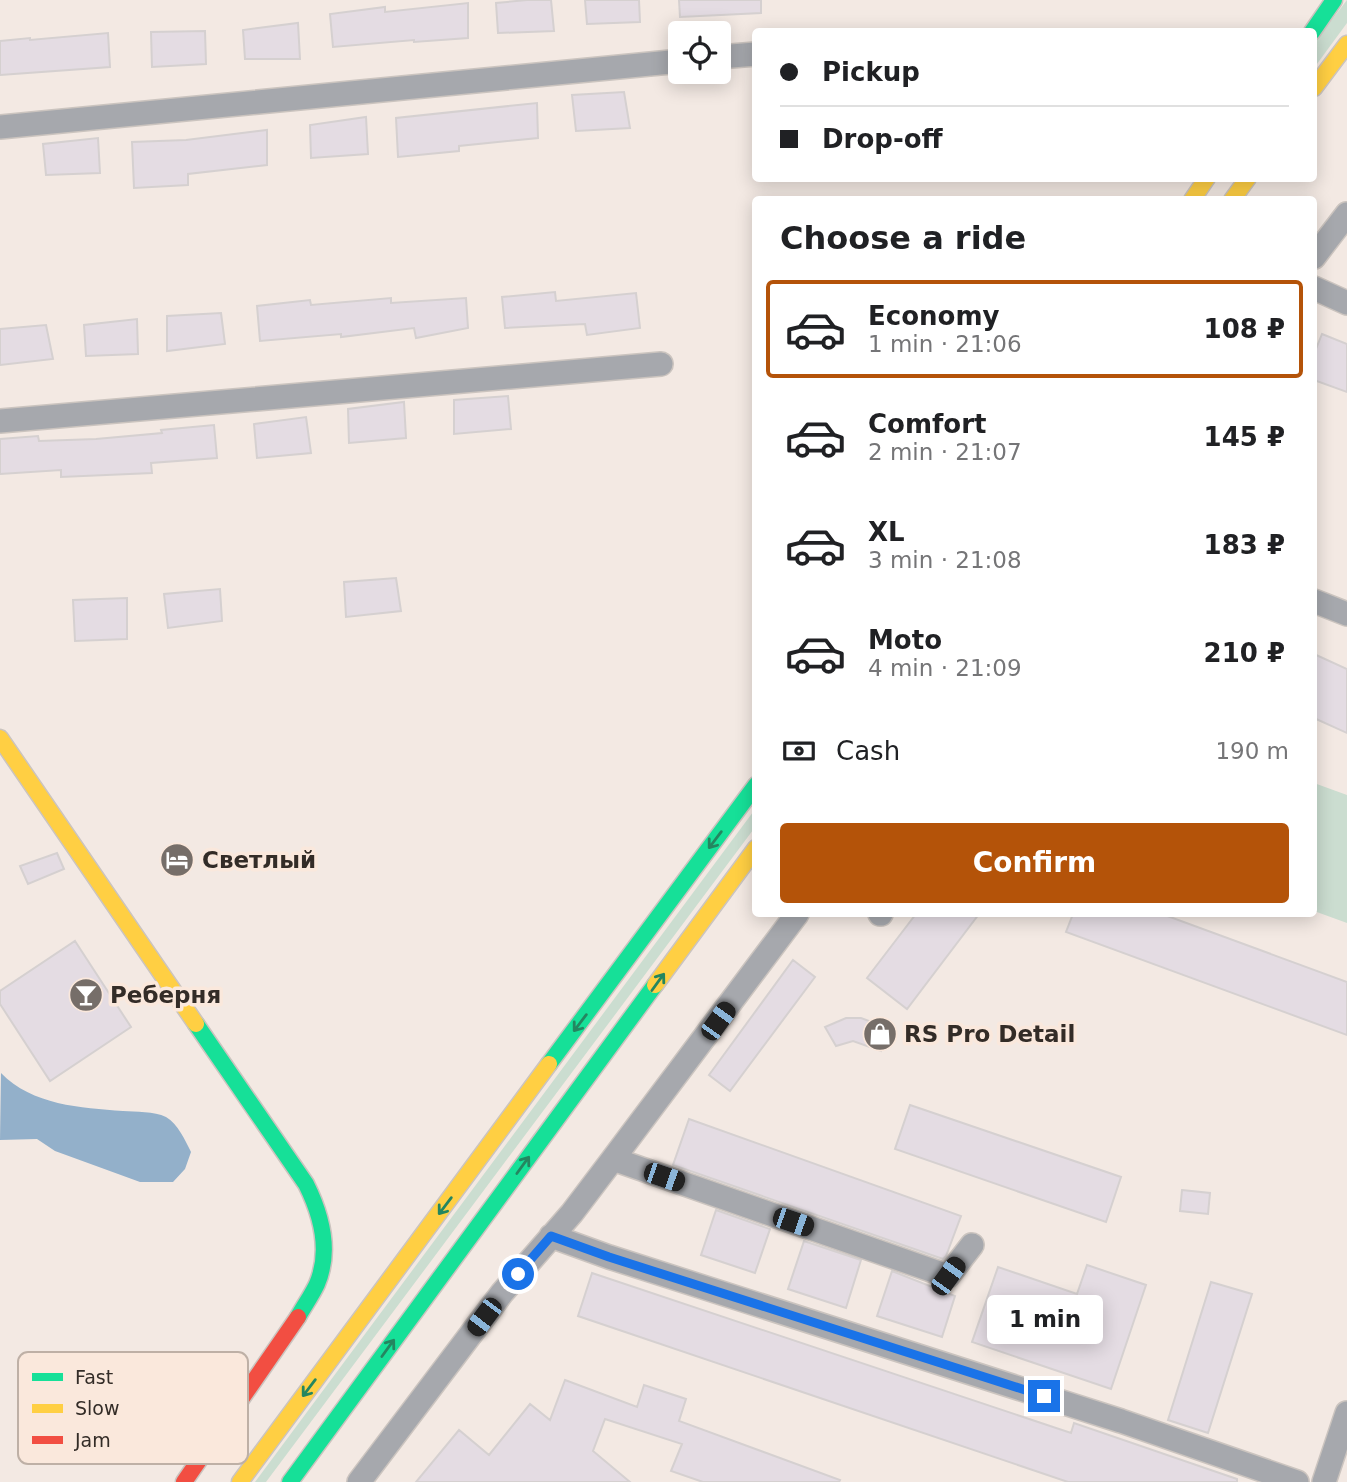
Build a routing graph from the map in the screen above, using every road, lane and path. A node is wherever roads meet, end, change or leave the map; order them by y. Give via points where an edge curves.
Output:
1 (1334, 0) edge
2 (1315, 28) edge
3 (1347, 44) edge
4 (752, 54) edge
5 (731, 56) edge
6 (668, 62) edge
7 (1317, 84) edge
8 (0, 127) edge
9 (1347, 214) edge
10 (1317, 253) edge
11 (1317, 289) edge
12 (1347, 303) edge
13 (661, 364) dead end
14 (0, 421) edge
15 (1317, 602) edge
16 (1347, 614) edge
17 (0, 738) edge
18 (752, 790) edge
19 (752, 853) edge
20 (795, 917) edge
21 (613, 1159) junction
22 (551, 1236) junction
23 (972, 1245) dead end
24 (248, 1390) edge
25 (1347, 1413) edge
26 (196, 1464) edge
27 (184, 1482) edge
28 (240, 1482) edge
29 (290, 1482) edge
30 (359, 1482) edge
31 (1297, 1482) edge
32 (1324, 1482) edge

1 - 2 main road
3 - 7 main road
4 - 5 street
6 - 8 street
9 - 10 street
11 - 12 street
13 - 14 street
15 - 16 street
17 - 24 main road via 306,1184 319,1212 324,1248 318,1282
18 -> 28 main road
29 -> 19 main road
20 - 21 street
21 - 22 street
21 - 23 street via 948,1276
22 - 30 street via 502,1293
22 - 31 street
25 - 32 street
26 - 27 main road

